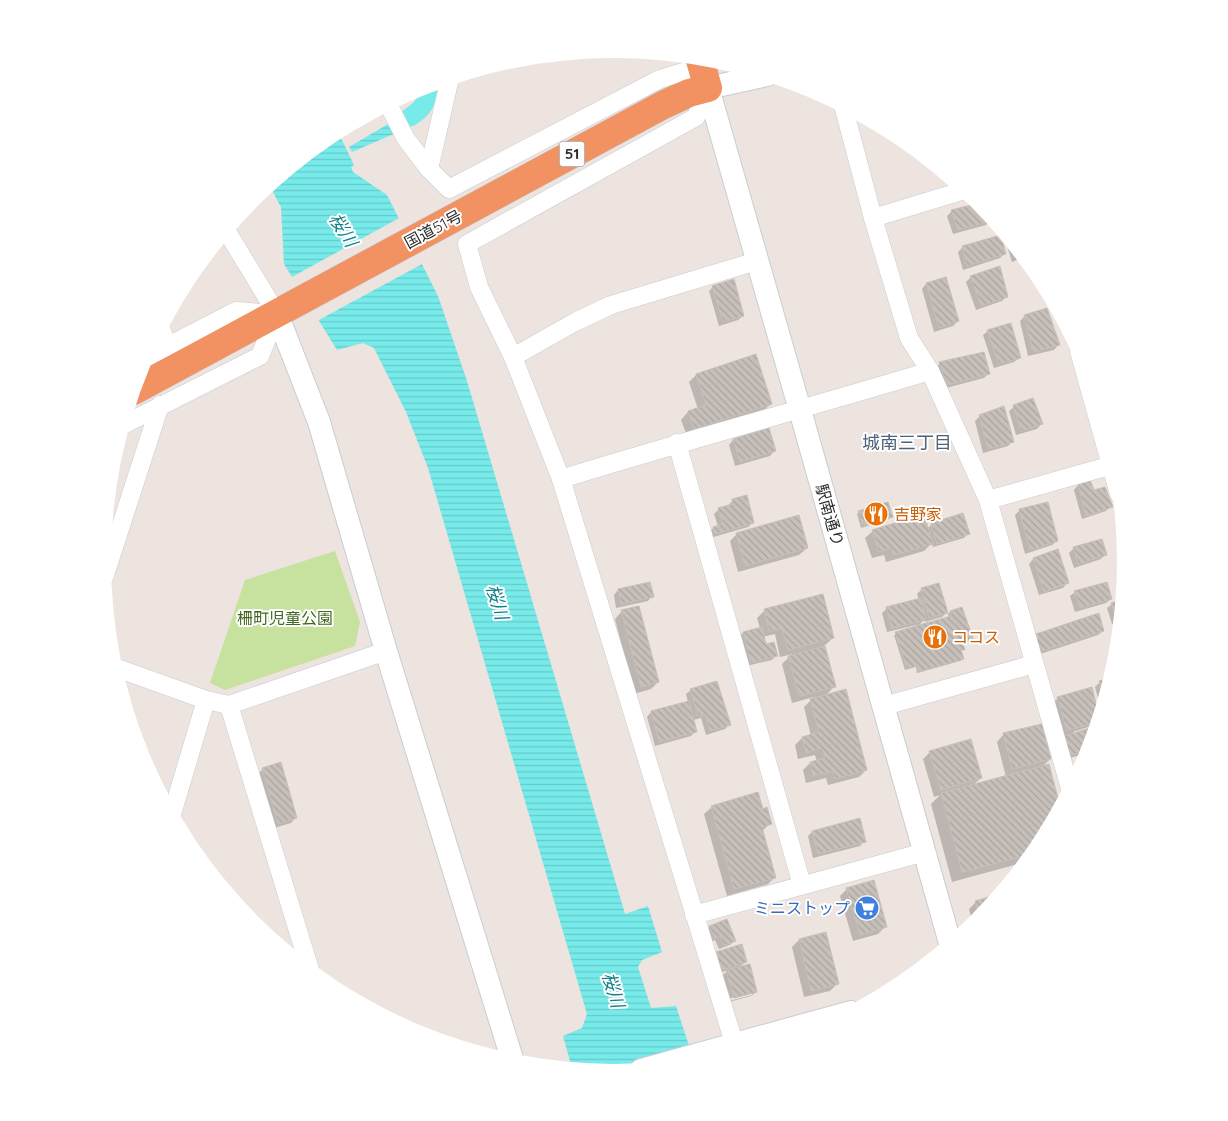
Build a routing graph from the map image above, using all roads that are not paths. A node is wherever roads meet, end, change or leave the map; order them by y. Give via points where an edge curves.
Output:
1 (701, 65) edge
2 (754, 78) edge
3 (448, 85) edge
4 (708, 88) junction
5 (391, 110) edge
6 (845, 114) edge
7 (429, 170) junction
8 (957, 192) edge
9 (873, 218) junction
10 (230, 236) edge
11 (757, 261) junction
12 (287, 309) junction
13 (163, 338) edge
14 (513, 357) junction
15 (154, 358) edge
16 (169, 358) junction
17 (930, 371) junction
18 (145, 380) edge
19 (160, 405) junction
20 (800, 410) junction
21 (131, 421) edge
22 (677, 443) junction
23 (1108, 467) edge
24 (561, 479) junction
25 (988, 500) junction
26 (111, 556) edge
27 (386, 651) junction
28 (1034, 664) junction
29 (123, 670) edge
30 (206, 700) junction
31 (229, 705) junction
32 (884, 706) junction
33 (1067, 778) edge
34 (175, 805) edge
35 (925, 852) junction
36 (802, 885) junction
37 (694, 915) junction
38 (948, 937) edge
39 (307, 959) edge
40 (784, 1034) edge
41 (765, 1040) edge
42 (738, 1048) edge
43 (731, 1049) edge
44 (510, 1053) edge
45 (681, 1059) edge

1 - 4 highway
2 - 4 street
3 - 7 street
4 - 7 street via 683,72 660,79 448,189
4 - 11 street, 駅南通り
4 - 12 highway, 国道51号 / 51 via 663,105
4 - 14 street via 696,117 467,244 479,288
5 - 7 street via 406,140
6 - 9 street
8 - 9 street
9 - 17 street via 909,338
10 - 12 street
11 - 14 street via 611,305
11 - 20 street, 駅南通り
12 - 16 highway, 国道51号 / 51
12 - 19 street via 260,356
12 - 27 street
13 - 16 street
14 - 24 street
15 - 16 street
16 - 18 highway, 国道51号 / 51
17 - 20 street
17 - 25 street
19 - 21 street
19 - 26 street
20 - 22 street
20 - 32 street, 駅南通り
22 - 24 street
22 - 36 street
23 - 25 street
24 - 37 street
25 - 28 street
27 - 31 street
27 - 44 street
28 - 32 street
28 - 33 street
29 - 30 street
30 - 31 street
30 - 34 street
31 - 39 street
32 - 35 street, 駅南通り
35 - 36 street
35 - 38 street, 駅南通り
36 - 37 street
37 - 42 street
40 - 41 street
43 - 45 street via 713,1050

